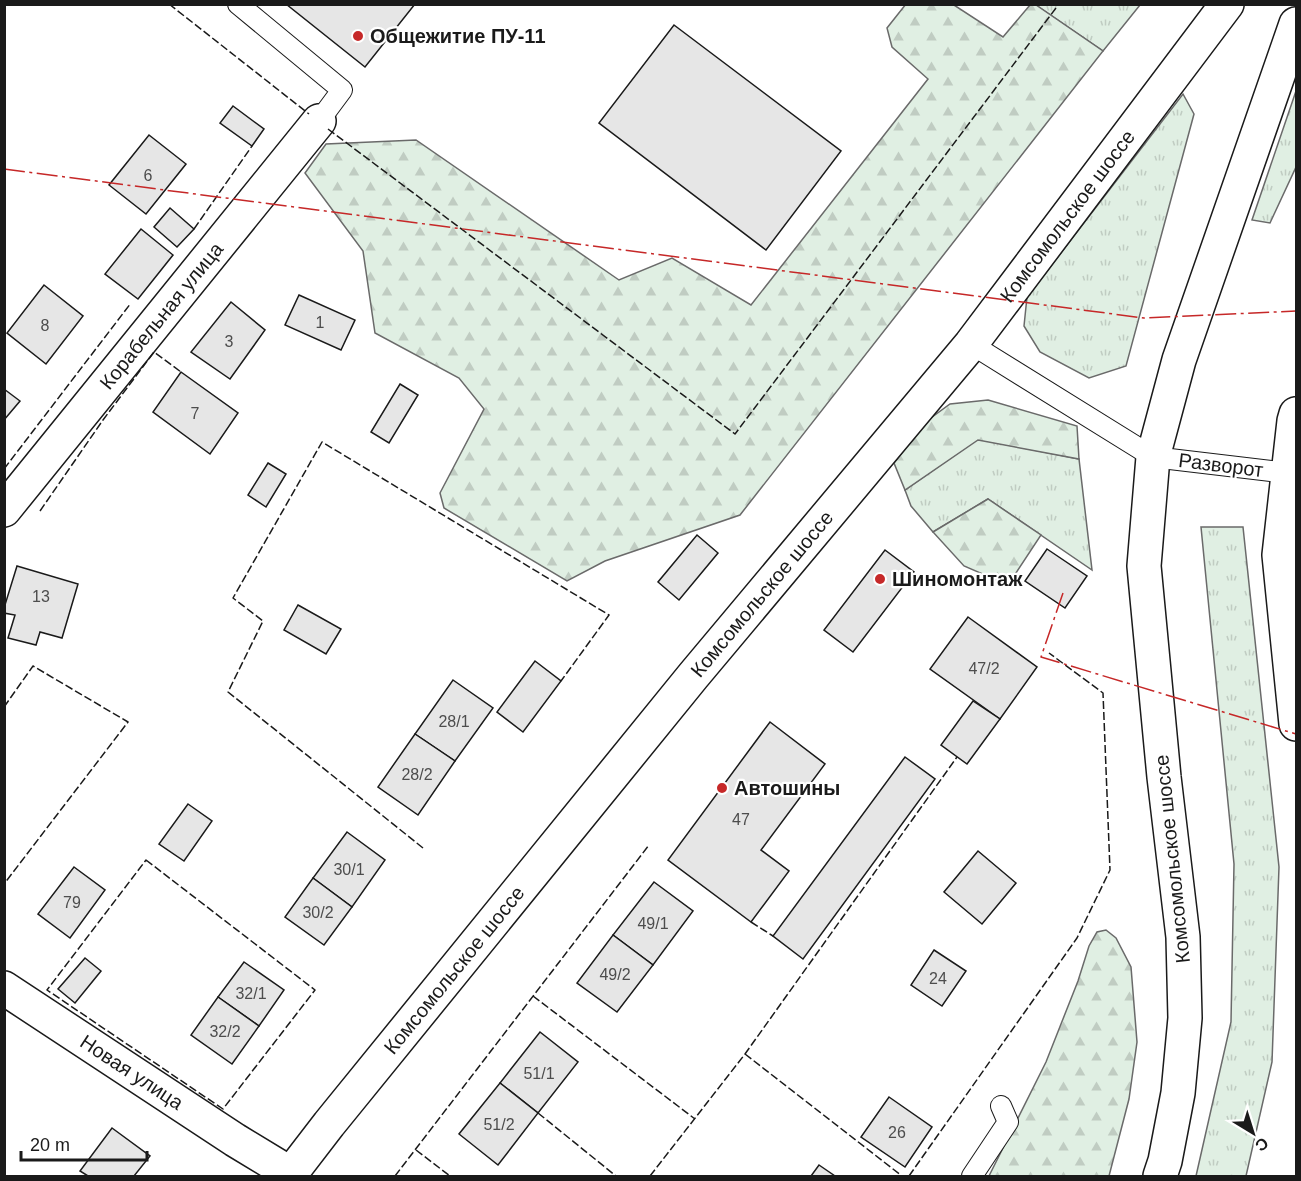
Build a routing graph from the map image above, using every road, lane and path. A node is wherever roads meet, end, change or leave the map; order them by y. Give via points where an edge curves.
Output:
1 (238, 4) edge
2 (1227, 4) edge
3 (1296, 24) edge
4 (319, 122) joint
5 (971, 344) junction
6 (1296, 414) edge
7 (1153, 457) junction
8 (1288, 473) junction
9 (4, 510) edge
10 (1296, 724) edge
11 (4, 988) edge
12 (1001, 1106) dead end
13 (290, 1175) edge
14 (972, 1176) edge
15 (1160, 1176) edge

1 - 4 lane via 342,90
2 - 5 street, Комсомольское шоссе
3 - 7 street, Комсомольское шоссе via 1179,360
4 - 9 street, Корабельная улица
5 - 7 lane
5 - 13 street, Комсомольское шоссе via 693,676
6 - 8 street
7 - 8 lane, Разворот
7 - 15 street, Комсомольское шоссе via 1144,566 1183,937 1185,1018 1178,1094
8 - 10 street via 1279,555
11 - 13 street, Новая улица
12 - 14 lane via 1008,1122

